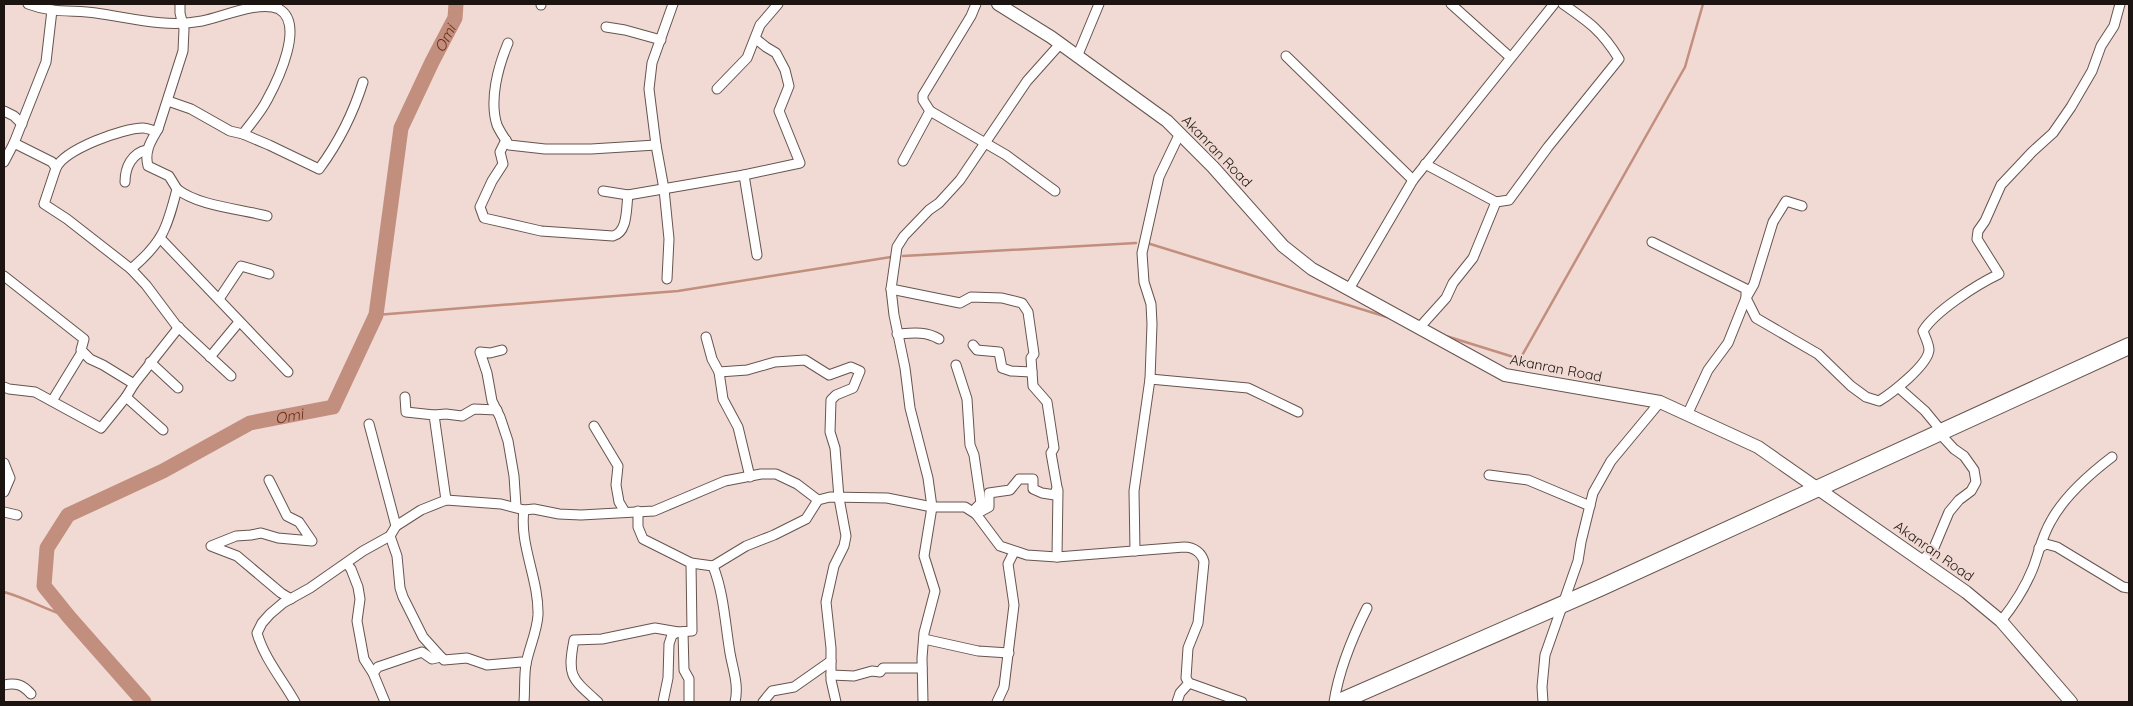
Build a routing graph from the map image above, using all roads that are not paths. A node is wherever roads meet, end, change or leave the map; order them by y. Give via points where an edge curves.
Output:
1 (28, 4) edge
2 (180, 4) edge
3 (672, 4) edge
4 (778, 4) edge
5 (976, 4) edge
6 (998, 4) edge
7 (1099, 4) edge
8 (1451, 4) edge
9 (1554, 4) edge
10 (1562, 4) edge
11 (2120, 4) edge
12 (264, 5) edge
13 (245, 6) edge
14 (52, 10) junction
15 (182, 23) junction
16 (606, 27) dead end
17 (756, 39) junction
18 (661, 40) junction
19 (508, 44) dead end
20 (1060, 44) junction
21 (1076, 56) junction
22 (1286, 56) dead end
23 (1510, 57) junction
24 (364, 82) dead end
25 (717, 90) dead end
26 (168, 101) junction
27 (4, 111) edge
28 (930, 112) junction
29 (22, 124) junction
30 (158, 129) junction
31 (1180, 133) junction
32 (244, 134) junction
33 (506, 140) junction
34 (985, 142) junction
35 (14, 143) junction
36 (656, 145) junction
37 (147, 150) junction
38 (903, 161) dead end
39 (4, 162) edge
40 (1426, 164) junction
41 (56, 168) junction
42 (744, 175) junction
43 (1413, 180) junction
44 (125, 182) dead end
45 (177, 189) junction
46 (664, 189) junction
47 (603, 190) dead end
48 (1055, 190) dead end
49 (628, 195) junction
50 (1496, 202) junction
51 (1802, 206) dead end
52 (267, 216) dead end
53 (160, 238) junction
54 (1652, 242) dead end
55 (757, 255) dead end
56 (131, 269) junction
57 (269, 274) dead end
58 (4, 276) edge
59 (667, 279) dead end
60 (891, 289) junction
61 (1348, 289) junction
62 (1746, 298) junction
63 (219, 299) junction
64 (239, 322) junction
65 (179, 327) junction
66 (1419, 328) junction
67 (897, 334) junction
68 (706, 337) dead end
69 (939, 339) dead end
70 (973, 345) dead end
71 (2129, 346) edge
72 (502, 350) dead end
73 (82, 352) junction
74 (210, 357) junction
75 (150, 362) junction
76 (956, 365) dead end
77 (288, 372) dead end
78 (719, 372) junction
79 (1032, 372) junction
80 (231, 376) dead end
81 (1150, 379) junction
82 (134, 384) junction
83 (4, 387) edge
84 (178, 388) dead end
85 (1899, 388) junction
86 (405, 396) dead end
87 (126, 397) junction
88 (52, 401) junction
89 (1660, 402) junction
90 (497, 410) junction
91 (1298, 412) dead end
92 (434, 415) junction
93 (1687, 415) junction
94 (369, 424) dead end
95 (594, 426) dead end
96 (163, 430) dead end
97 (2112, 456) dead end
98 (4, 463) edge
99 (1489, 475) dead end
100 (750, 477) junction
101 (269, 480) dead end
102 (1056, 487) junction
103 (4, 492) edge
104 (839, 498) junction
105 (446, 500) junction
106 (818, 500) junction
107 (1590, 506) junction
108 (932, 507) junction
109 (520, 508) junction
110 (638, 511) junction
111 (4, 512) edge
112 (625, 512) junction
113 (976, 514) junction
114 (17, 515) dead end
115 (396, 526) junction
116 (390, 536) junction
117 (2039, 548) junction
118 (1135, 551) junction
119 (1014, 552) junction
120 (1057, 557) junction
121 (1921, 561) junction
122 (691, 563) junction
123 (347, 564) junction
124 (713, 566) junction
125 (2129, 588) edge
126 (290, 599) junction
127 (1367, 608) dead end
128 (2001, 621) junction
129 (680, 632) junction
130 (924, 639) junction
131 (1009, 653) junction
132 (441, 657) junction
133 (831, 661) junction
134 (526, 664) junction
135 (922, 668) junction
136 (373, 673) junction
137 (831, 675) junction
138 (1188, 683) junction
139 (4, 685) edge
140 (31, 694) dead end
141 (295, 702) edge
142 (385, 702) edge
143 (524, 702) edge
144 (598, 702) edge
145 (663, 702) edge
146 (689, 702) edge
147 (735, 702) edge
148 (763, 702) edge
149 (836, 702) edge
150 (923, 702) edge
151 (998, 702) edge
152 (1177, 702) edge
153 (1242, 702) edge
154 (1334, 702) edge
155 (1339, 702) edge
156 (1543, 702) edge
157 (2071, 702) edge

1 - 14 street
2 - 15 street
3 - 18 street
4 - 17 street via 760,25
5 - 28 street via 923,95
6 - 20 main road, Akanran Road
7 - 21 street
8 - 23 street
9 - 23 street
10 - 50 street via 1606,38 1619,59 1509,200
11 - 85 street via 2114,26 2071,107 2053,133 2008,175 1978,232 1977,239 1999,274 1984,281 1929,321 1923,331 1929,348 1928,356
12 - 13 street
12 - 32 street via 287,14 290,39 284,64 267,101
13 - 15 street via 202,21
14 - 15 street
14 - 29 street via 46,62
15 - 26 street via 183,51
16 - 18 street
17 - 25 street via 747,58
17 - 42 street via 776,52 785,70 789,86 779,111 800,163
18 - 36 street via 650,73 649,89
19 - 33 street via 500,61 495,102 497,125
20 - 21 main road, Akanran Road
20 - 34 street via 1027,81
21 - 31 main road, Akanran Road
22 - 43 street
23 - 40 street
24 - 32 street via 355,108 319,169
26 - 30 street
26 - 32 street via 191,109 230,132
27 - 29 street
28 - 34 street
28 - 38 street
29 - 35 street
30 - 37 street
30 - 41 street via 124,131 73,151
31 - 61 main road, Akanran Road via 1283,246 1312,269
31 - 81 street via 1159,176 1142,253 1144,282 1151,304
33 - 36 street via 510,145 545,149
33 - 49 street via 500,152 503,164 480,207 484,218 541,231 613,236 623,229
34 - 48 street
34 - 60 street via 949,192 904,236 897,247
35 - 39 street
35 - 41 street via 52,162
36 - 46 street
37 - 44 street via 132,158
37 - 45 street via 148,166 169,176
40 - 43 street
40 - 50 street
41 - 56 street via 44,204 67,218
42 - 46 street
42 - 55 street
43 - 61 street
45 - 52 street via 208,202
45 - 53 street
46 - 49 street
46 - 59 street via 669,239
47 - 49 street
50 - 66 street via 1473,258 1453,283 1446,298
51 - 62 street via 1786,201 1781,207
53 - 56 street
53 - 63 street
54 - 62 street via 1746,289
56 - 65 street
57 - 63 street via 241,266
58 - 73 street via 84,339
60 - 67 street
60 - 79 street via 960,303 971,297 1002,298 1022,303 1031,325
61 - 66 main road, Akanran Road
62 - 85 street via 1756,318 1818,354 1866,397 1879,401
62 - 93 street via 1728,342 1708,370
63 - 64 street
64 - 74 street
64 - 77 street
65 - 74 street
65 - 75 street
66 - 89 main road, Akanran Road via 1505,375
67 - 69 street via 915,332
67 - 108 street
68 - 78 street
70 - 79 street via 977,350 998,352 1002,368
71 - 155 highway via 1609,584
72 - 90 street via 480,352
73 - 82 street
73 - 88 street
74 - 80 street
75 - 82 street
75 - 84 street
76 - 113 street via 967,399 970,445 981,503
78 - 100 street via 723,399 738,427
78 - 104 street via 805,360 829,375 851,367 860,371 853,388 831,400 830,432 835,448
79 - 102 street via 1034,386 1047,402
81 - 91 street via 1248,388
81 - 118 street via 1134,491
82 - 87 street
83 - 88 street via 31,390
85 - 121 street via 1964,456 1974,470 1976,482 1949,512 1933,550
86 - 92 street via 406,412
87 - 88 street via 101,428
87 - 96 street
89 - 93 main road, Akanran Road
89 - 107 street via 1610,461
90 - 92 street via 474,409 462,416
90 - 109 street via 508,441
92 - 105 street
93 - 121 main road, Akanran Road via 1758,448
94 - 115 street
95 - 112 street via 618,466 616,485 619,502
97 - 117 street via 2094,471 2051,520
98 - 103 street via 10,478
99 - 107 street via 1528,480
100 - 106 street via 776,474 797,484
100 - 110 street via 725,481 654,511
101 - 126 street via 287,516 299,522 312,541 261,533 236,536 211,546 237,556
102 - 113 street via 1055,495 1042,494 1033,489 1033,479 1019,479 1010,490 989,493 989,507
102 - 120 street
104 - 106 street
104 - 108 street via 887,498
104 - 133 street via 846,536 834,566 826,602
105 - 109 street
105 - 115 street via 421,510
106 - 124 street via 806,519 746,546
107 - 156 street via 1578,561 1545,655
108 - 113 street via 965,507
108 - 130 street via 924,556 935,591
109 - 112 street via 581,515
109 - 134 street via 538,616
110 - 112 street
110 - 122 street via 638,527 643,539
111 - 114 street
113 - 119 street via 1000,546
115 - 116 street
116 - 123 street
116 - 132 street via 397,556 403,597 423,637
117 - 125 street via 2046,544 2057,547
117 - 128 street via 2018,599
118 - 120 street
118 - 138 street via 1188,547 1202,556 1198,623 1188,648
119 - 120 street
119 - 131 street via 1008,564 1014,604
121 - 128 main road, Akanran Road
122 - 124 street
122 - 129 street via 692,629
123 - 126 street
123 - 136 street via 358,587 357,621 364,659
124 - 147 street via 720,586 736,676
126 - 141 street via 270,614 257,633
127 - 154 street via 1337,682
128 - 157 main road, Akanran Road
129 - 144 street via 654,628 602,639 574,640 570,674
129 - 145 street via 672,635 669,644 668,678
129 - 146 street via 684,670 690,679
130 - 131 street via 978,651
130 - 135 street
131 - 151 street via 1004,687
132 - 134 street via 444,660 466,658 487,665
132 - 136 street via 432,659 422,652 378,667
133 - 137 street
133 - 148 street via 794,687 772,690
134 - 143 street
135 - 137 street via 883,668 880,672 854,676
135 - 150 street
136 - 142 street
137 - 149 street
138 - 152 street
138 - 153 street
139 - 140 street via 23,685

